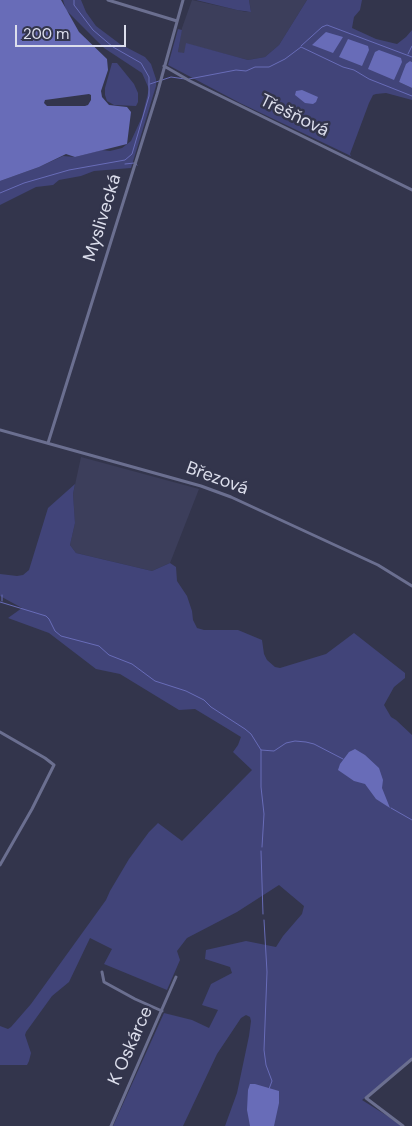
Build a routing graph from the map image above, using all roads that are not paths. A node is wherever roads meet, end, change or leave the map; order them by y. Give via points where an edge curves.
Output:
1 (108, 0) edge
2 (183, 0) edge
3 (115, 1) edge
4 (177, 21) junction
5 (164, 66) junction
6 (412, 190) edge
7 (0, 430) edge
8 (48, 443) junction
9 (412, 586) edge
10 (0, 732) edge
11 (0, 865) edge
12 (102, 972) dead end
13 (176, 977) dead end
14 (162, 1011) junction
15 (412, 1060) edge
16 (111, 1126) edge
17 (403, 1126) edge

1 - 3 street
2 - 4 street, Myslivecká
3 - 4 street
4 - 5 street, Myslivecká
5 - 6 street, Třešňová
5 - 8 street, Myslivecká
7 - 8 street, Březová
8 - 9 street, Březová via 231,497 378,564
10 - 11 street via 54,766
12 - 14 street via 104,982
13 - 14 street, K Oskárce
14 - 16 street, K Oskárce
15 - 17 street via 366,1098

